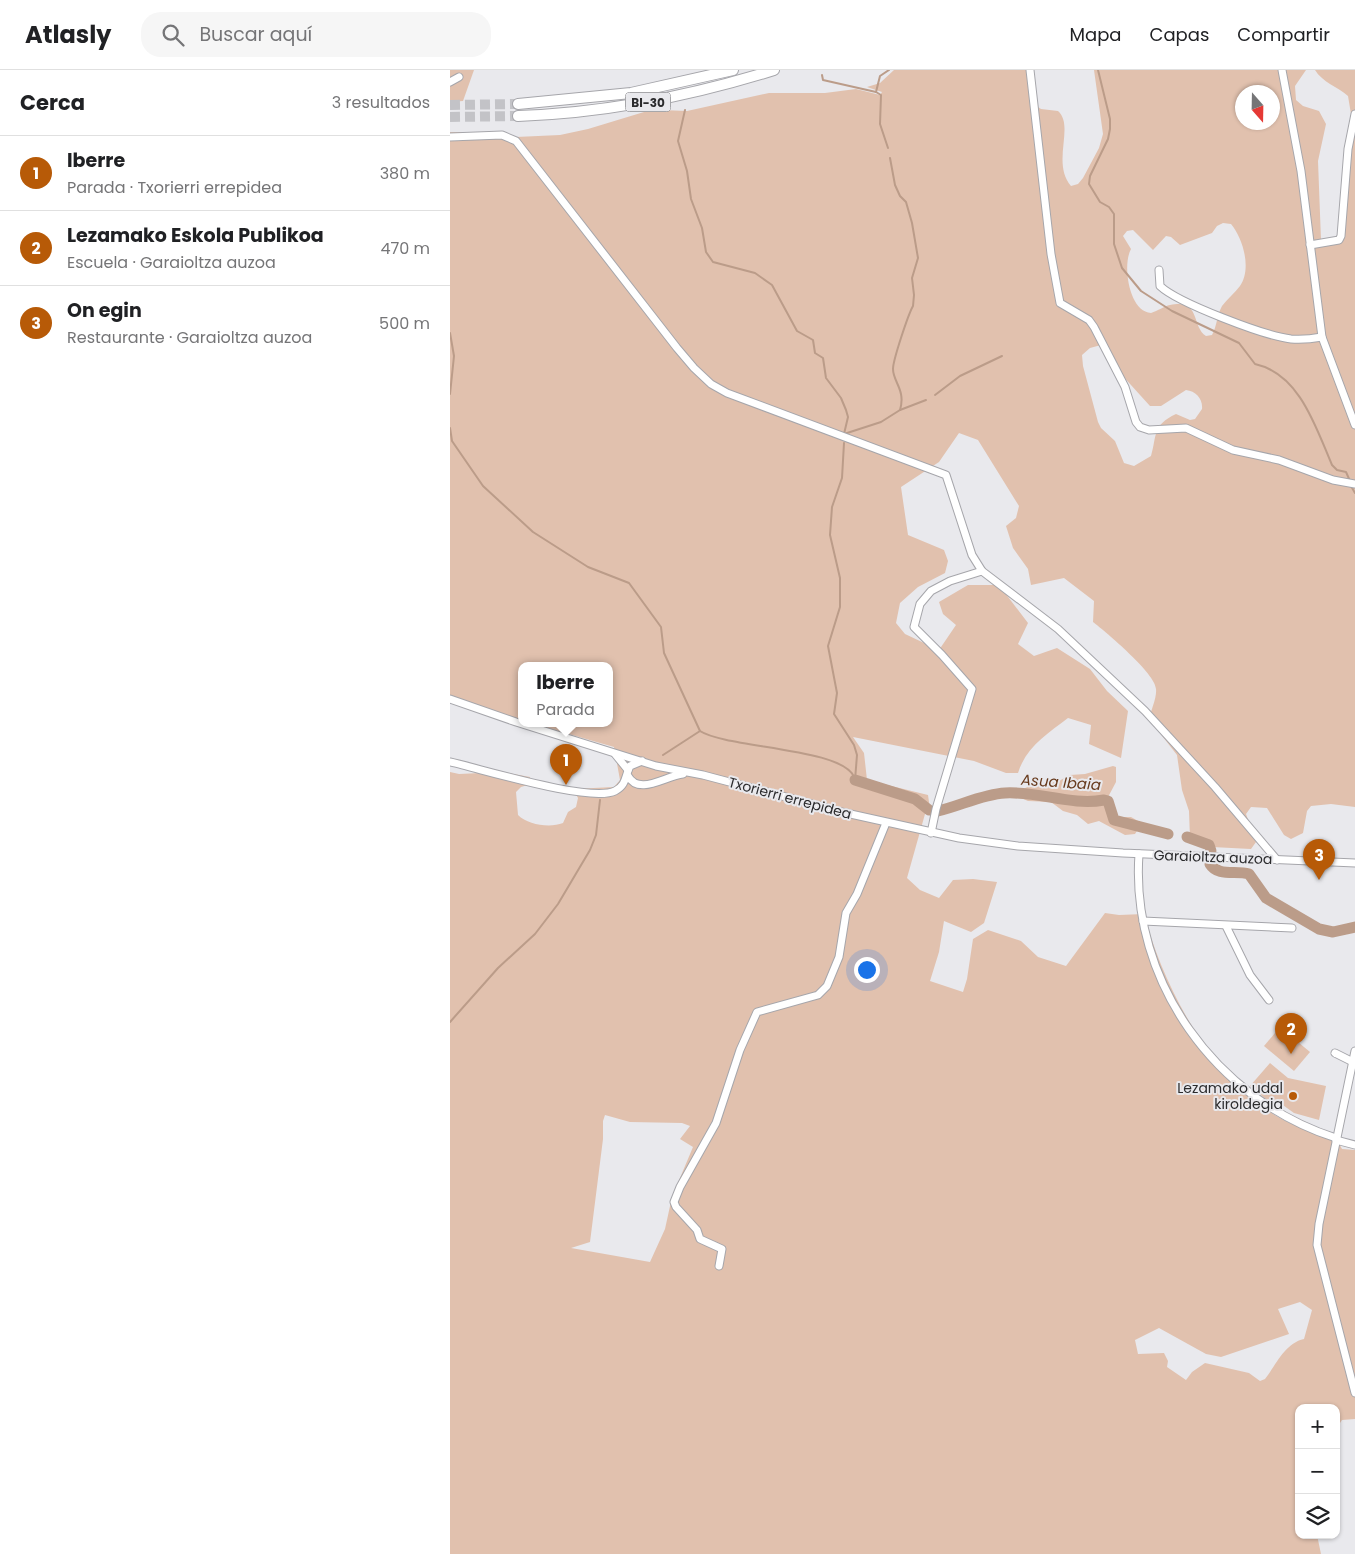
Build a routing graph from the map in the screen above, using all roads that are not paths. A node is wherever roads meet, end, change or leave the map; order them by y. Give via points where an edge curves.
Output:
1 (733, 70) edge
2 (774, 70) edge
3 (1030, 70) edge
4 (1282, 70) edge
5 (459, 77) dead end
6 (450, 82) edge
7 (518, 104) tunnel mouth
8 (1355, 114) edge
9 (518, 116) tunnel mouth
10 (450, 137) edge
11 (1310, 244) junction
12 (1159, 270) dead end
13 (1322, 337) junction
14 (1355, 425) edge
15 (1351, 483) edge
16 (982, 571) junction
17 (450, 699) edge
18 (518, 722) edge
19 (534, 727) edge
20 (615, 754) junction
21 (642, 760) junction
22 (450, 762) edge
23 (656, 766) junction
24 (628, 773) junction
25 (690, 773) junction
26 (660, 780) junction
27 (886, 823) junction
28 (931, 833) junction
29 (1139, 854) junction
30 (1277, 860) junction
31 (1355, 863) edge
32 (1143, 921) junction
33 (1226, 926) junction
34 (1292, 928) dead end
35 (1269, 1000) dead end
36 (1355, 1051) edge
37 (1335, 1053) dead end
38 (1354, 1063) edge
39 (1336, 1139) junction
40 (1355, 1145) edge
41 (720, 1266) dead end
42 (1355, 1393) edge

1 - 7 highway, BI-30 via 631,93
2 - 9 highway, BI-30 via 715,88 651,102
3 - 15 street via 1051,254 1060,303 1089,320 1094,327 1125,387 1136,422 1149,430 1186,428 1233,450 1279,460 1333,480
4 - 11 street via 1301,171
5 - 6 street
8 - 11 street via 1348,148 1341,236 1338,240
10 - 16 street via 502,135 516,141 677,348 711,384 748,402 946,475 972,555
11 - 13 street
12 - 13 street via 1160,286 1187,304 1278,337 1304,340
13 - 14 street
16 - 28 street via 938,586 920,604 913,622 914,627 972,689
16 - 30 street via 1058,630 1145,711
17 - 18 street, Txorierri errepidea
19 - 20 street, Txorierri errepidea
20 - 21 street, Txorierri errepidea
20 - 24 street
21 - 23 street, Txorierri errepidea
21 - 24 street via 634,762
22 - 24 street via 553,787 601,794 618,789
23 - 25 street, Txorierri errepidea
23 - 26 street via 661,772
24 - 26 street via 631,782 640,786
25 - 26 street
25 - 27 street, Txorierri errepidea
27 - 28 street, Txorierri errepidea
27 - 41 street via 846,913 834,974 818,995 757,1012 740,1050 716,1123 674,1202 700,1239 722,1249
28 - 29 street, Txorierri errepidea via 1018,846
29 - 30 street, Garaioltza auzoa
29 - 32 street, Garaioltza auzoa via 1138,881
30 - 31 street, Garaioltza auzoa
32 - 33 street
32 - 39 street, Garaioltza auzoa via 1166,990 1191,1034 1208,1055 1262,1103 1289,1120
33 - 34 street
33 - 35 street via 1250,975
36 - 38 street
37 - 38 street
38 - 39 street
39 - 40 street, Garaioltza auzoa
39 - 42 street via 1317,1245

